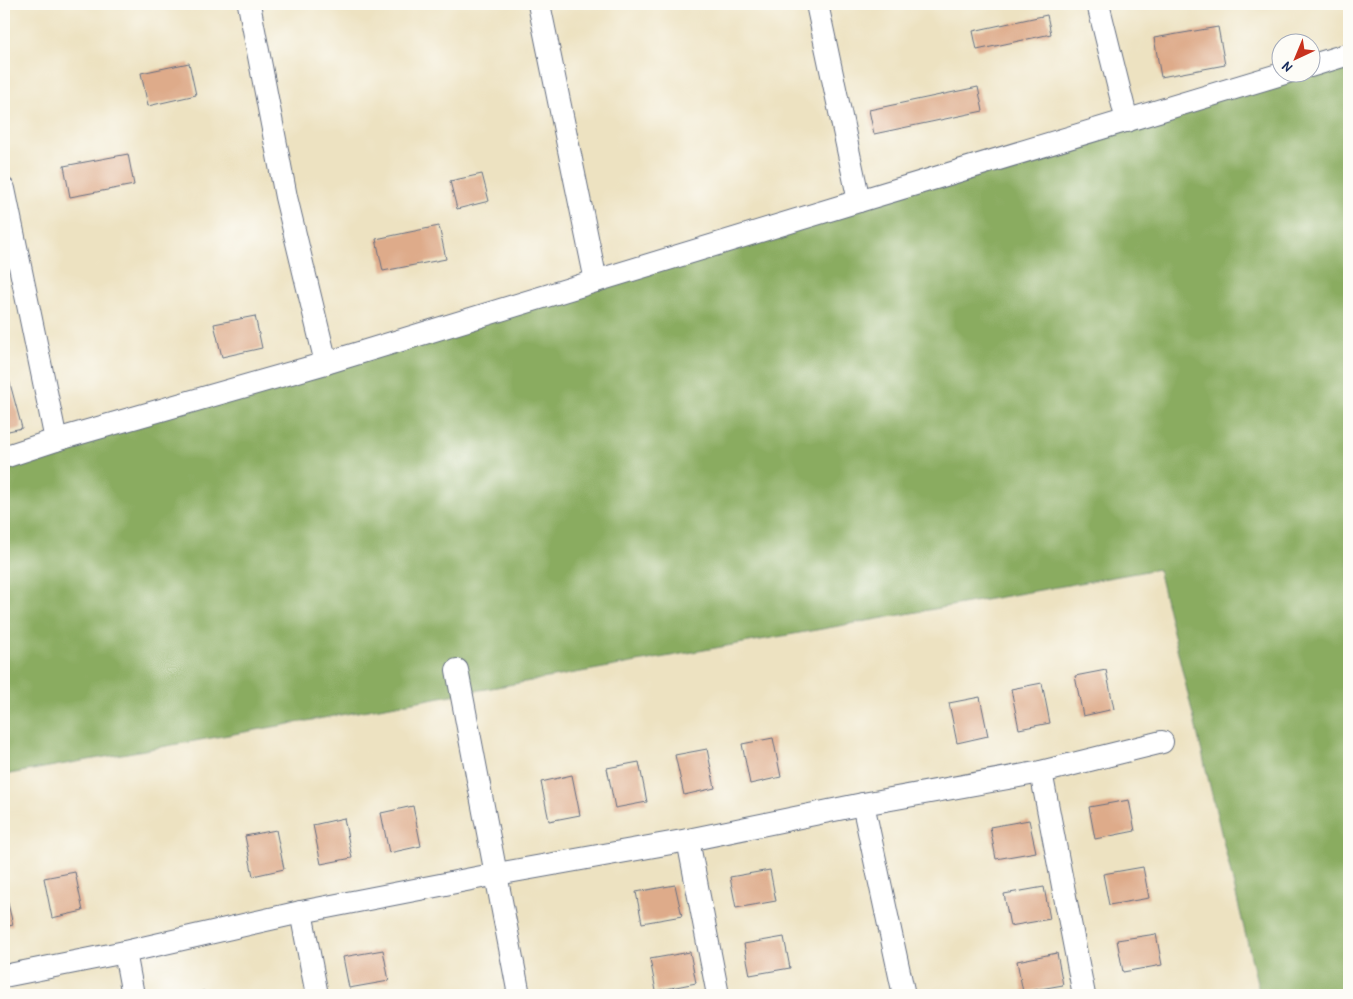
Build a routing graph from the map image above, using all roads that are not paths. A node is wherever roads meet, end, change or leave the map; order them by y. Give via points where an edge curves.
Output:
1 (249, 4) edge
2 (539, 4) edge
3 (817, 4) edge
4 (1098, 4) edge
5 (1349, 54) edge
6 (1320, 63) edge
7 (1270, 77) edge
8 (1127, 121) junction
9 (4, 189) edge
10 (859, 200) junction
11 (596, 281) junction
12 (326, 363) junction
13 (56, 440) junction
14 (4, 457) edge
15 (458, 670) dead end
16 (1162, 742) dead end
17 (1041, 772) junction
18 (863, 804) junction
19 (688, 840) junction
20 (497, 874) junction
21 (301, 912) junction
22 (125, 952) junction
23 (4, 976) edge
24 (133, 995) edge
25 (317, 995) edge
26 (519, 995) edge
27 (718, 995) edge
28 (904, 995) edge
29 (1084, 995) edge

1 - 12 street via 286,196
2 - 11 street
3 - 10 street
4 - 8 street
5 - 6 street
7 - 8 street
8 - 10 street
9 - 13 street
10 - 11 street
11 - 12 street
12 - 13 street
13 - 14 street
15 - 20 street
16 - 17 street
17 - 18 street
17 - 29 street
18 - 19 street
18 - 28 street
19 - 20 street
19 - 27 street
20 - 21 street
20 - 26 street
21 - 22 street
21 - 25 street
22 - 23 street
22 - 24 street

